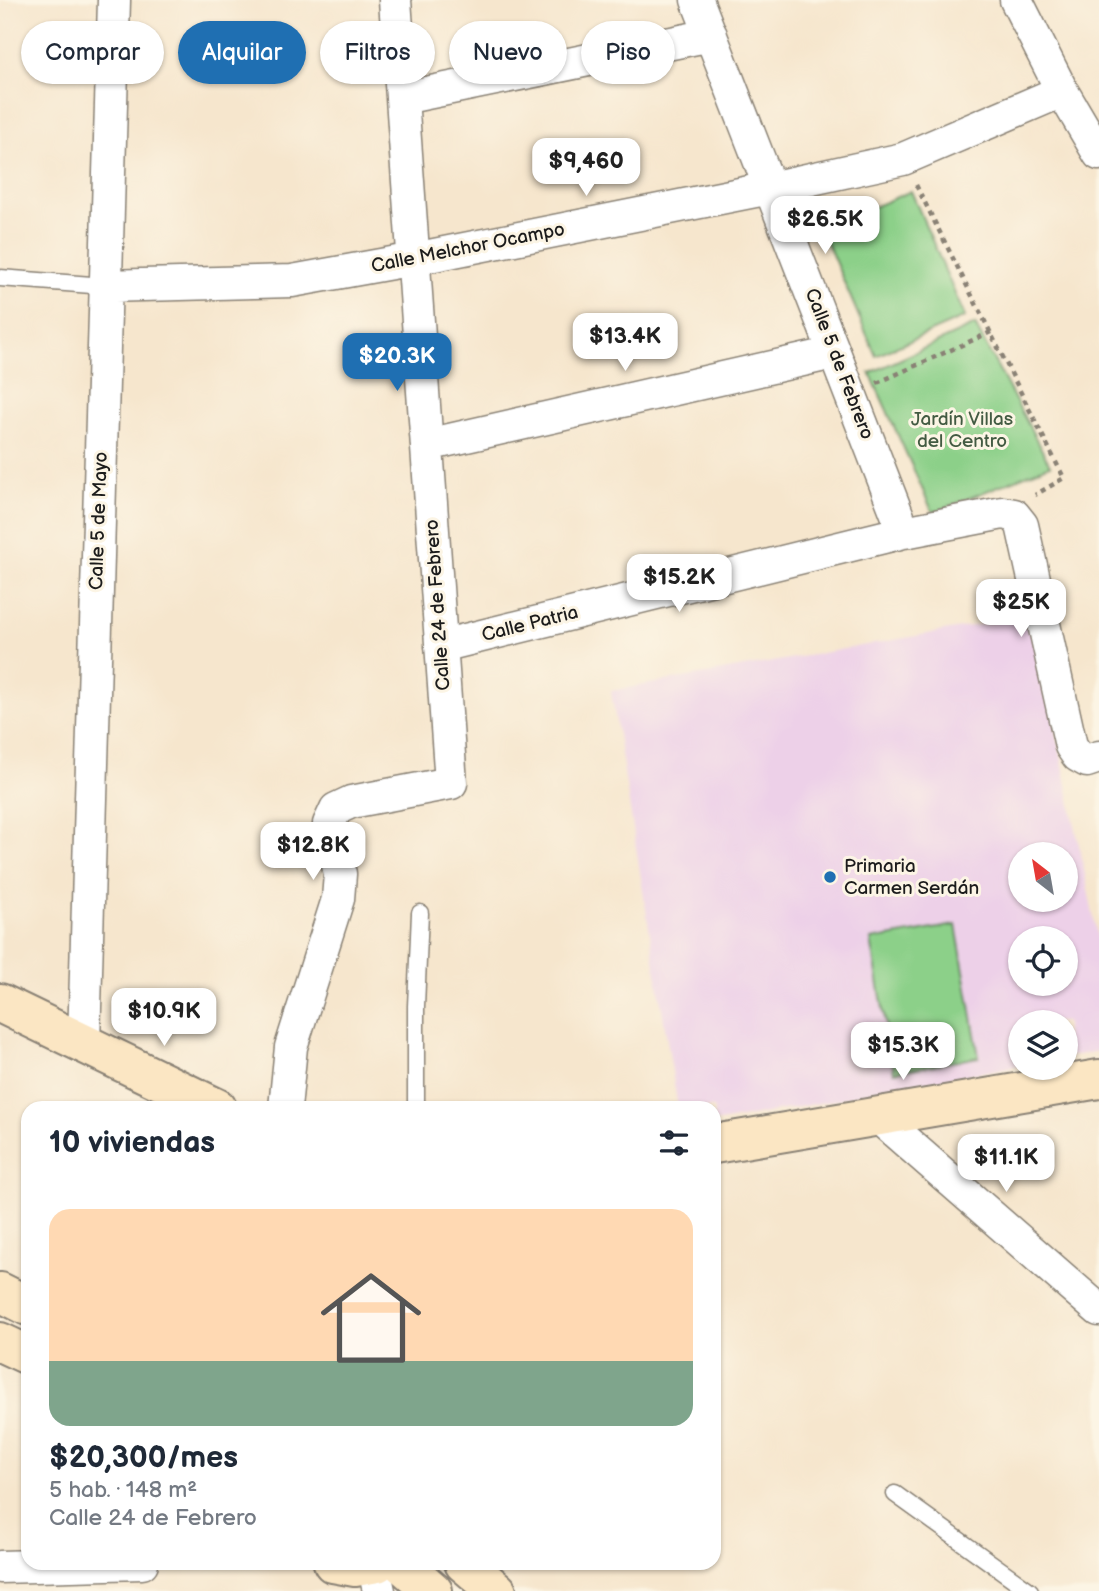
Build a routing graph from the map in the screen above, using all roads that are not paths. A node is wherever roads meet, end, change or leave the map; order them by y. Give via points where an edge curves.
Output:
1 (114, 0) edge
2 (395, 0) edge
3 (697, 0) edge
4 (1016, 0) edge
5 (710, 35) junction
6 (1062, 91) junction
7 (402, 98) junction
8 (1099, 154) edge
9 (770, 188) junction
10 (414, 260) junction
11 (0, 278) edge
12 (106, 286) junction
13 (834, 353) junction
14 (427, 445) junction
15 (904, 531) junction
16 (441, 646) junction
17 (1099, 757) edge
18 (420, 913) dead end
19 (0, 1003) edge
20 (84, 1042) junction
21 (1099, 1079) edge
22 (203, 1101) edge
23 (286, 1101) edge
24 (416, 1101) edge
25 (878, 1117) junction
26 (721, 1143) edge
27 (0, 1292) edge
28 (21, 1302) edge
29 (1099, 1311) edge
30 (0, 1342) edge
31 (21, 1352) edge
32 (895, 1494) dead end
33 (21, 1566) edge
34 (0, 1567) edge
35 (382, 1570) edge
36 (472, 1570) edge
37 (433, 1591) edge
38 (497, 1591) edge
39 (1030, 1591) edge

1 - 12 street, Calle 5 de Mayo
2 - 7 street, Calle 24 de Febrero
3 - 5 street, Calle 5 de Febrero
4 - 6 street
5 - 7 street
5 - 9 street, Calle 5 de Febrero
6 - 8 street
6 - 9 street, Calle Melchor Ocampo via 903,159
7 - 10 street, Calle 24 de Febrero
9 - 10 street, Calle Melchor Ocampo
9 - 13 street, Calle 5 de Febrero
10 - 12 street, Calle Melchor Ocampo via 292,281
10 - 14 street, Calle 24 de Febrero
11 - 12 lane
12 - 20 street, Calle 5 de Mayo
13 - 14 street
13 - 15 street, Calle 5 de Febrero
14 - 16 street, Calle 24 de Febrero
15 - 16 street, Calle Patria
15 - 17 street, Calle Patria via 1003,513 1014,515 1023,525 1071,746 1087,761
16 - 23 street, Calle 24 de Febrero via 451,783 351,802 336,809 329,824 340,874 338,900 291,1047
18 - 24 lane
19 - 20 street
20 - 22 street
21 - 25 street
25 - 26 street
25 - 29 street
27 - 28 street
30 - 31 street
32 - 39 lane
33 - 34 street
35 - 37 street
36 - 38 street

